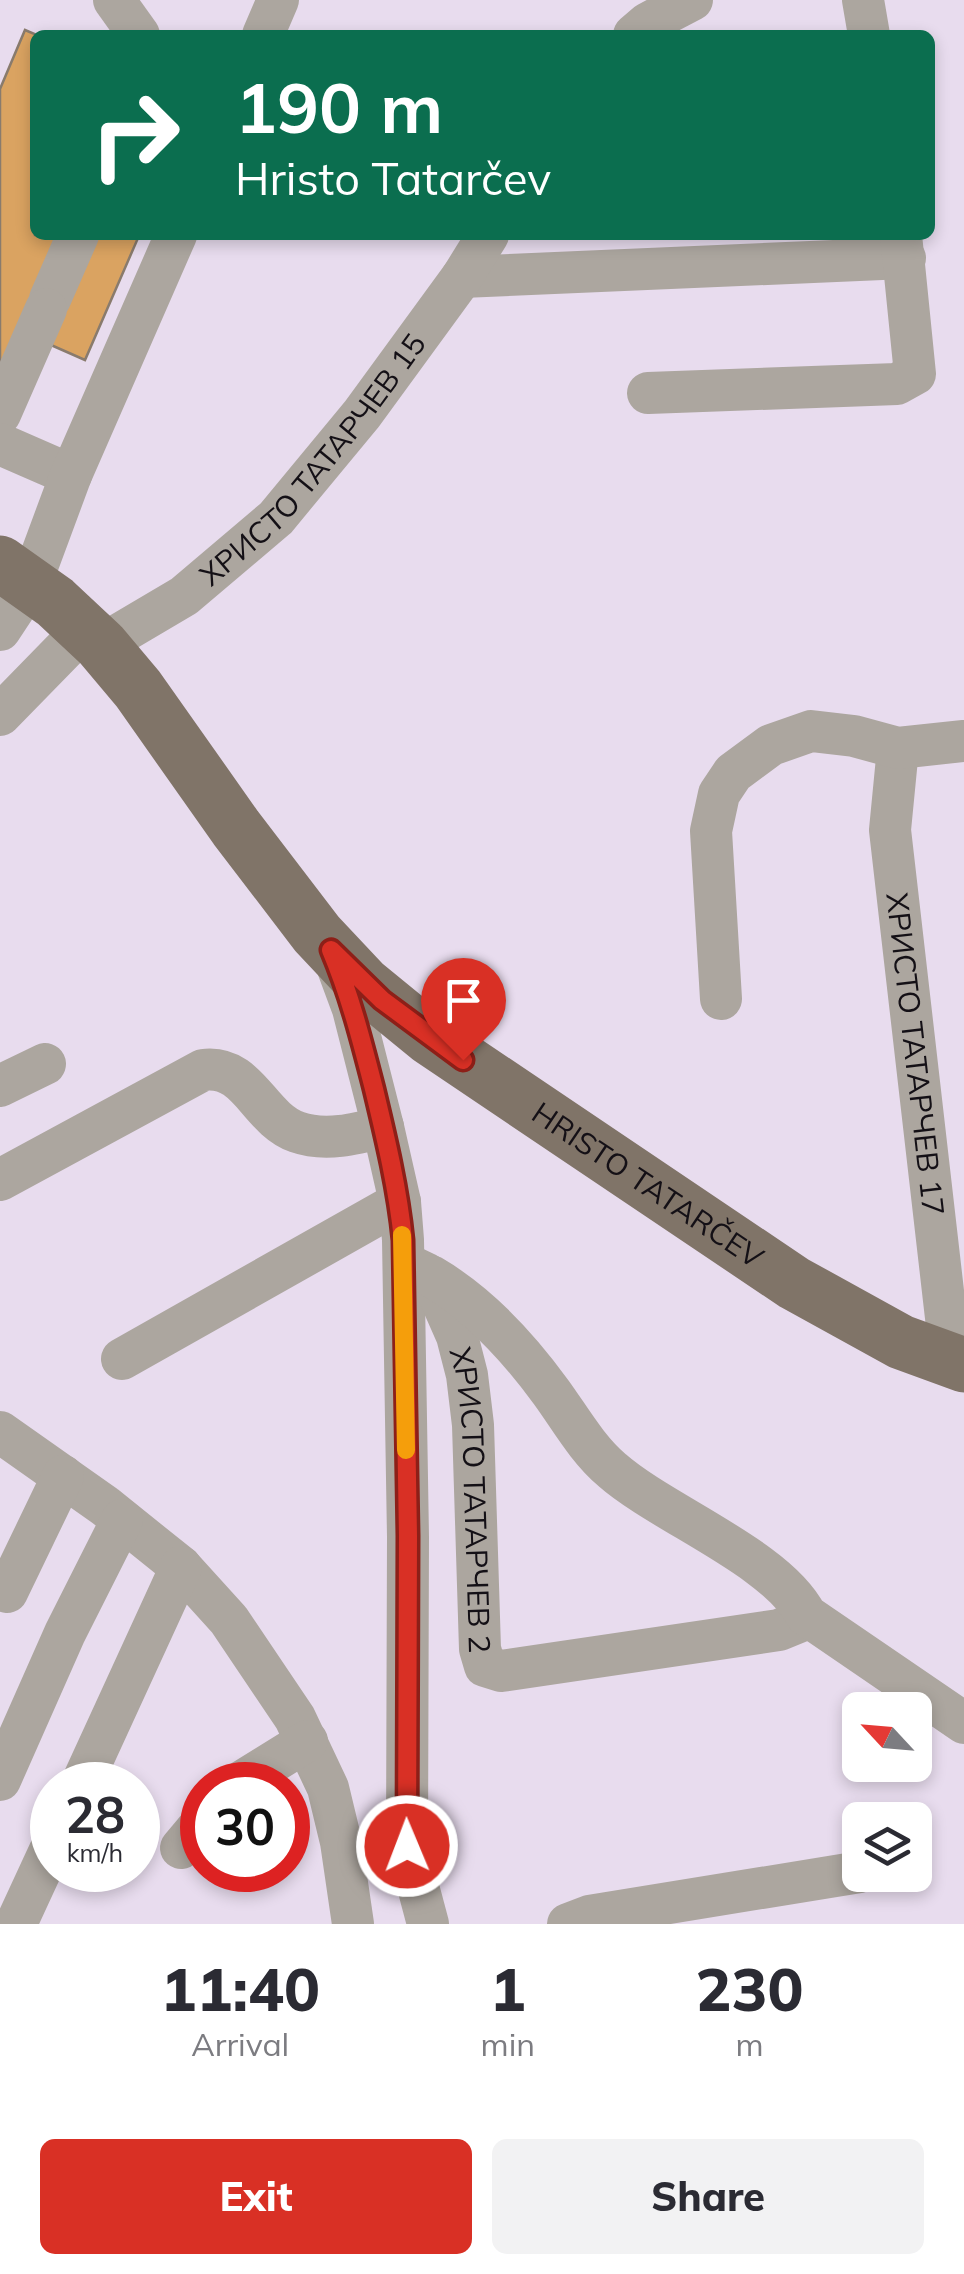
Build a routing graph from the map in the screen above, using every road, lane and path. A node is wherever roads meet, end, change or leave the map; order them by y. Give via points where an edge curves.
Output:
1 (114, 0) edge
2 (278, 0) edge
3 (692, 0) edge
4 (864, 0) edge
5 (135, 30) edge
6 (265, 30) edge
7 (640, 30) edge
8 (868, 30) edge
9 (76, 240) edge
10 (174, 240) edge
11 (485, 240) edge
12 (903, 247) edge
13 (462, 277) junction
14 (648, 392) dead end
15 (0, 414) edge
16 (0, 444) edge
17 (72, 475) junction
18 (15, 573) edge
19 (0, 630) edge
20 (93, 636) junction
21 (0, 716) edge
22 (964, 741) edge
23 (898, 748) junction
24 (331, 950) junction
25 (721, 999) dead end
26 (45, 1064) dead end
27 (0, 1086) edge
28 (383, 1127) junction
29 (0, 1180) edge
30 (400, 1202) junction
31 (416, 1268) junction
32 (122, 1360) dead end
33 (957, 1363) edge
34 (0, 1432) edge
35 (63, 1476) junction
36 (122, 1520) junction
37 (181, 1567) junction
38 (7, 1592) dead end
39 (806, 1614) junction
40 (964, 1723) edge
41 (307, 1740) junction
42 (92, 1762) edge
43 (272, 1762) edge
44 (0, 1780) edge
45 (842, 1875) edge
46 (31, 1892) edge
47 (16, 1924) edge
48 (353, 1924) edge
49 (428, 1924) edge
50 (568, 1924) edge

1 - 5 street
2 - 6 street
3 - 7 street
4 - 8 street
9 - 15 street
10 - 17 street
11 - 13 street, ХРИСТО ТАТАРЧЕВ 15
12 - 13 street
12 - 14 street via 915,374 897,384
13 - 20 street, ХРИСТО ТАТАРЧЕВ 15 via 276,518 198,586
16 - 17 street
17 - 18 street
18 - 19 street
18 - 20 main road, HRISTO TATARČEV
20 - 21 street, ХРИСТО ТАТАРЧЕВ 15
20 - 24 main road, HRISTO TATARČEV
22 - 23 street
23 - 25 street via 811,731 771,746 733,773 719,794 711,831
23 - 33 street, ХРИСТО ТАТАРЧЕВ 17 via 890,830
24 - 28 street
24 - 33 main road, HRISTO TATARČEV via 430,1038 777,1272 901,1342
26 - 27 street
28 - 29 street via 325,1136 292,1130 234,1074 203,1070
28 - 30 street
30 - 31 street
30 - 32 street
31 - 39 street via 476,1306 614,1472 743,1556
31 - 39 street, ХРИСТО ТАТАРЧЕВ 2 via 451,1320 467,1375 485,1666 501,1670 779,1630
31 - 49 street via 407,1846
34 - 35 street
35 - 36 street
35 - 38 street
36 - 37 street
36 - 44 street
37 - 41 street via 230,1620
37 - 42 street
39 - 40 street
41 - 43 street
41 - 48 street via 332,1806
45 - 50 street
46 - 47 street

